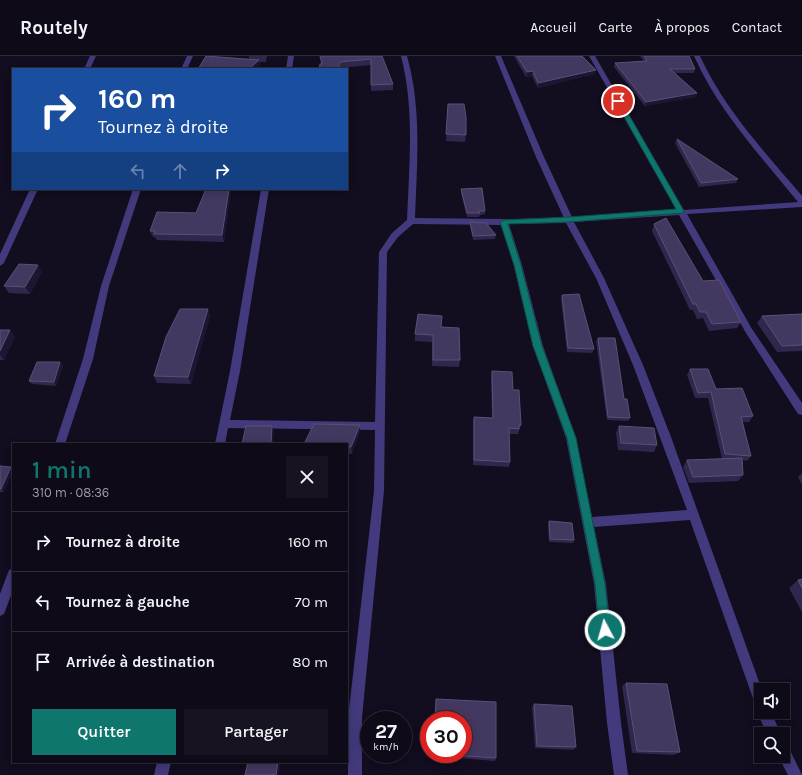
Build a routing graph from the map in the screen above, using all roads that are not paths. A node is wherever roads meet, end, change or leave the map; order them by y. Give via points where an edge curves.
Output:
1 (93, 56) edge
2 (190, 56) edge
3 (291, 56) edge
4 (404, 56) edge
5 (498, 56) edge
6 (592, 56) edge
7 (697, 56) edge
8 (87, 68) edge
9 (184, 68) edge
10 (289, 68) edge
11 (34, 190) edge
12 (137, 190) edge
13 (265, 190) edge
14 (802, 201) edge
15 (802, 204) edge
16 (680, 211) junction
17 (569, 220) junction
18 (411, 221) junction
19 (504, 222) junction
20 (0, 263) edge
21 (802, 411) edge
22 (224, 424) junction
23 (379, 426) junction
24 (60, 443) edge
25 (220, 443) edge
26 (693, 515) junction
27 (588, 522) junction
28 (12, 577) edge
29 (0, 610) edge
30 (754, 685) edge
31 (164, 763) edge
32 (789, 763) edge
33 (161, 775) edge
34 (355, 775) edge
35 (621, 775) edge
36 (795, 775) edge

1 - 8 street
2 - 9 street
3 - 10 street
4 - 18 street via 413,125
5 - 17 street
6 - 16 street
7 - 14 street via 704,75 738,124
11 - 20 street
12 - 24 street via 105,286 88,359
13 - 22 street
15 - 16 street
16 - 17 street
16 - 21 street via 749,331
17 - 19 street
17 - 26 street via 600,278 638,365
18 - 19 street
18 - 23 street via 395,235 383,252
19 - 27 street via 518,265 538,346 571,438
22 - 23 street
22 - 25 street
23 - 34 street via 379,491 355,718
26 - 27 street
26 - 30 street
27 - 35 street via 600,584
28 - 29 street
31 - 33 street
32 - 36 street

